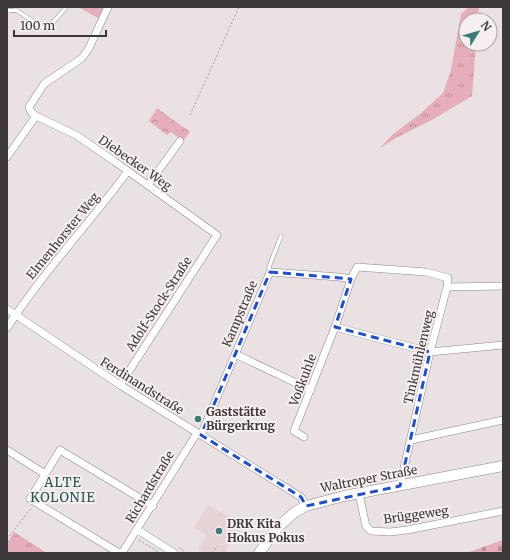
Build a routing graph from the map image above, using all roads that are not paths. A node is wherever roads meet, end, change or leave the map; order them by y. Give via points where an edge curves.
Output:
1 (108, 7) edge
2 (66, 9) dead end
3 (7, 11) edge
4 (36, 116) junction
5 (180, 141) dead end
6 (7, 157) edge
7 (128, 171) junction
8 (148, 185) junction
9 (217, 236) joint
10 (281, 236) dead end
11 (270, 272) junction
12 (351, 279) junction
13 (503, 286) edge
14 (448, 287) junction
15 (7, 309) edge
16 (15, 315) junction
17 (335, 327) junction
18 (7, 328) edge
19 (503, 345) edge
20 (430, 352) junction
21 (235, 354) junction
22 (120, 385) junction
23 (311, 390) junction
24 (503, 420) edge
25 (199, 434) junction
26 (304, 437) dead end
27 (411, 440) junction
28 (7, 450) edge
29 (503, 466) edge
30 (45, 474) junction
31 (400, 486) junction
32 (359, 494) junction
33 (152, 506) junction
34 (306, 506) junction
35 (503, 510) edge
36 (136, 533) junction
37 (121, 553) edge
38 (174, 553) edge
39 (259, 553) edge

1 - 4 street via 82,58 44,84 29,106
2 - 3 lane via 46,30 16,10
4 - 6 street
4 - 7 street, Diebecker Weg via 76,135
5 - 8 street
7 - 8 street, Diebecker Weg
7 - 16 street, Elmenhorster Weg
8 - 9 street, Diebecker Weg
9 - 22 street, Adolf-Stock-Straße
10 - 11 lane via 269,267
11 - 12 street, Kampstraße
11 - 21 street, Kampstraße
12 - 14 street via 357,267 426,272 448,278
12 - 17 street, Voßkuhle
13 - 14 street
14 - 20 street, Tinkmühlenweg
15 - 16 street, Ferdinandstraße
16 - 18 street, Elmenhorster Weg
16 - 22 street, Ferdinandstraße
17 - 20 street
17 - 23 street, Voßkuhle
19 - 20 street
20 - 27 street, Tinkmühlenweg
21 - 23 street
21 - 25 street, Kampstraße
22 - 25 street, Ferdinandstraße
23 - 26 street, Voßkuhle via 294,431
24 - 27 street
25 - 33 street, Richardstraße
25 - 34 street, Ferdinandstraße via 301,497
27 - 31 street, Tinkmühlenweg
28 - 30 street
29 - 31 main road, Waltroper Straße
30 - 33 street via 60,450
30 - 37 street via 30,500
31 - 32 main road, Waltroper Straße
32 - 34 main road, Waltroper Straße
32 - 35 street, Brüggeweg via 366,526 371,531 407,530
33 - 36 street, Richardstraße
34 - 39 main road, Waltroper Straße via 278,527
36 - 37 street, Richardstraße
36 - 38 street

